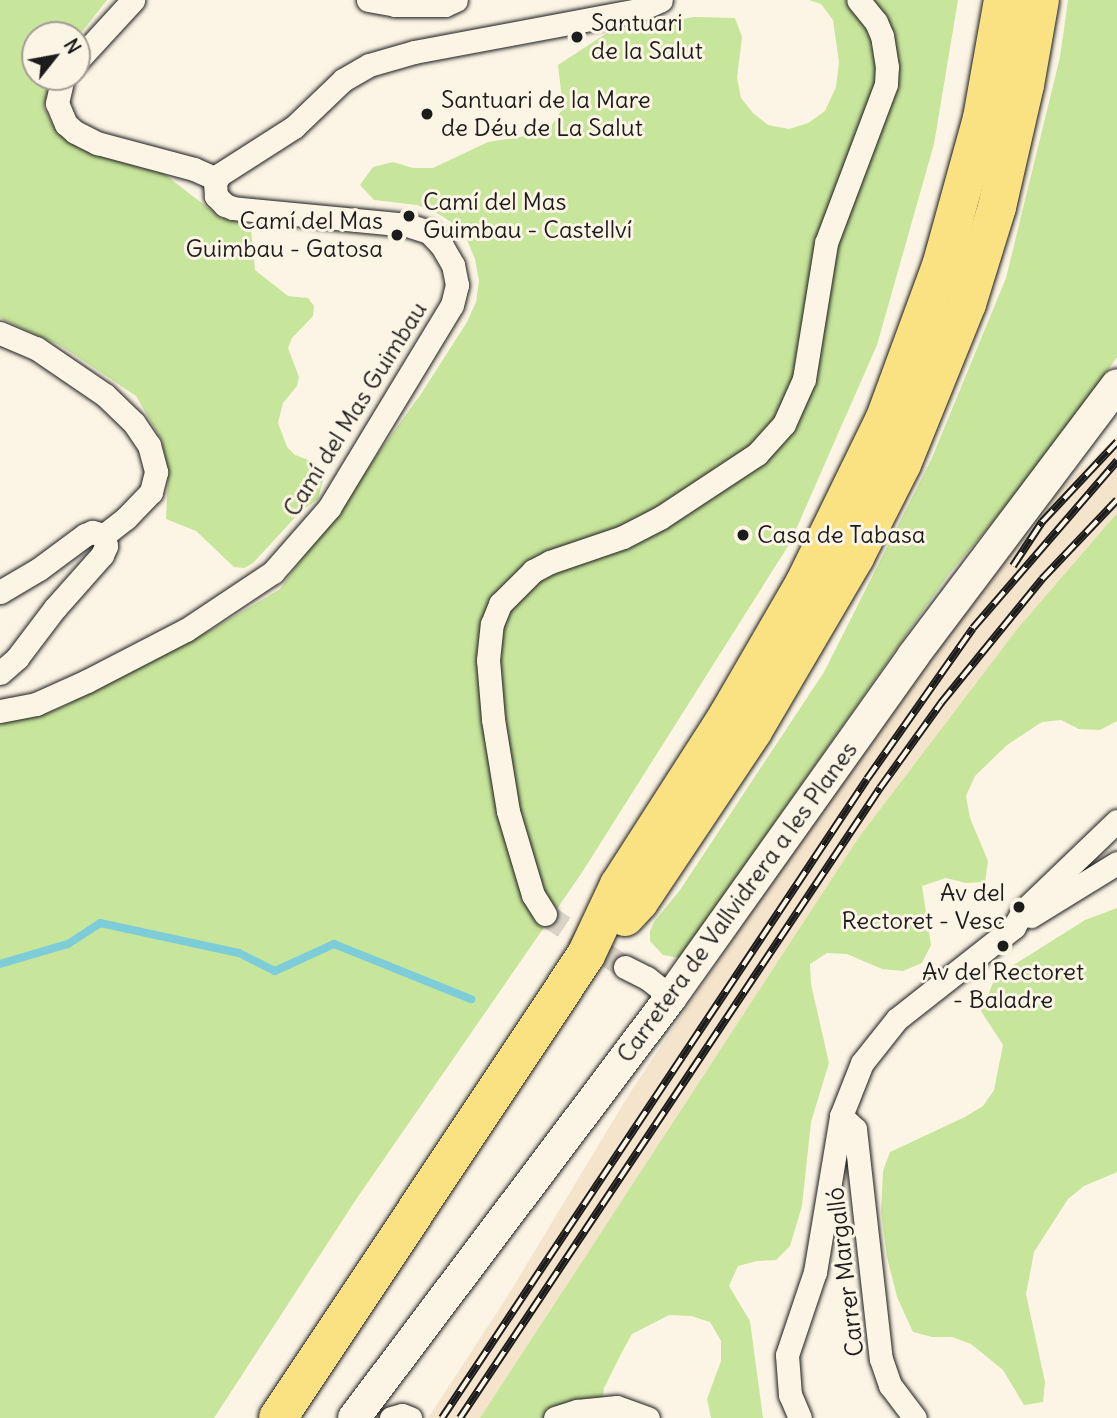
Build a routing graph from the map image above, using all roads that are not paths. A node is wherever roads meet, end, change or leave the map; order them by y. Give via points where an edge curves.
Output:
1 (133, 0) edge
2 (368, 0) edge
3 (456, 0) edge
4 (661, 0) edge
5 (858, 0) edge
6 (1003, 0) edge
7 (1040, 0) edge
8 (91, 46) edge
9 (60, 91) edge
10 (216, 179) junction
11 (0, 333) edge
12 (1117, 385) edge
13 (104, 536) junction
14 (0, 592) edge
15 (0, 673) edge
16 (0, 711) edge
17 (740, 723) junction
18 (1117, 821) edge
19 (1117, 863) edge
20 (545, 914) tunnel mouth
21 (1014, 927) junction
22 (625, 967) tunnel mouth
23 (671, 997) junction
24 (841, 1116) junction
25 (278, 1418) edge
26 (354, 1418) edge
27 (391, 1418) edge
28 (410, 1418) edge
29 (555, 1418) edge
30 (648, 1418) edge
31 (800, 1418) edge
32 (915, 1418) edge

1 - 8 street
2 - 3 street via 444,5
4 - 10 street via 639,10 414,52 369,65 343,80 294,127
5 - 20 street via 882,36 886,84 826,243 804,379 784,424 757,454 660,518 533,571 500,604 492,624 488,660 493,719 508,811 533,895
6 - 17 highway via 982,118 917,338 857,480
7 - 17 highway via 997,207 932,398 855,557
9 - 10 street via 60,114 75,132 97,144
10 - 16 street, Camí del Mas Guimbau via 216,196 233,208 408,225 429,232 453,265 457,285 452,306 329,508 273,572 186,630 87,681 36,704
11 - 13 street via 36,348 105,395 149,445 155,464 153,486 127,518
12 - 23 main road, Carretera de Vallvidrera a les Planes via 913,656
13 - 14 street via 85,535
13 - 15 street via 102,555
17 - 25 highway via 639,902 586,955
18 - 21 street via 1023,912
19 - 21 street
21 - 24 street via 884,1033 862,1063
22 - 23 street
23 - 26 main road, Carretera de Vallvidrera a les Planes
24 - 31 street via 815,1272 787,1355 790,1395
24 - 32 street, Carrer Margalló via 855,1129 881,1359 893,1391
27 - 28 street
29 - 30 street via 617,1407

